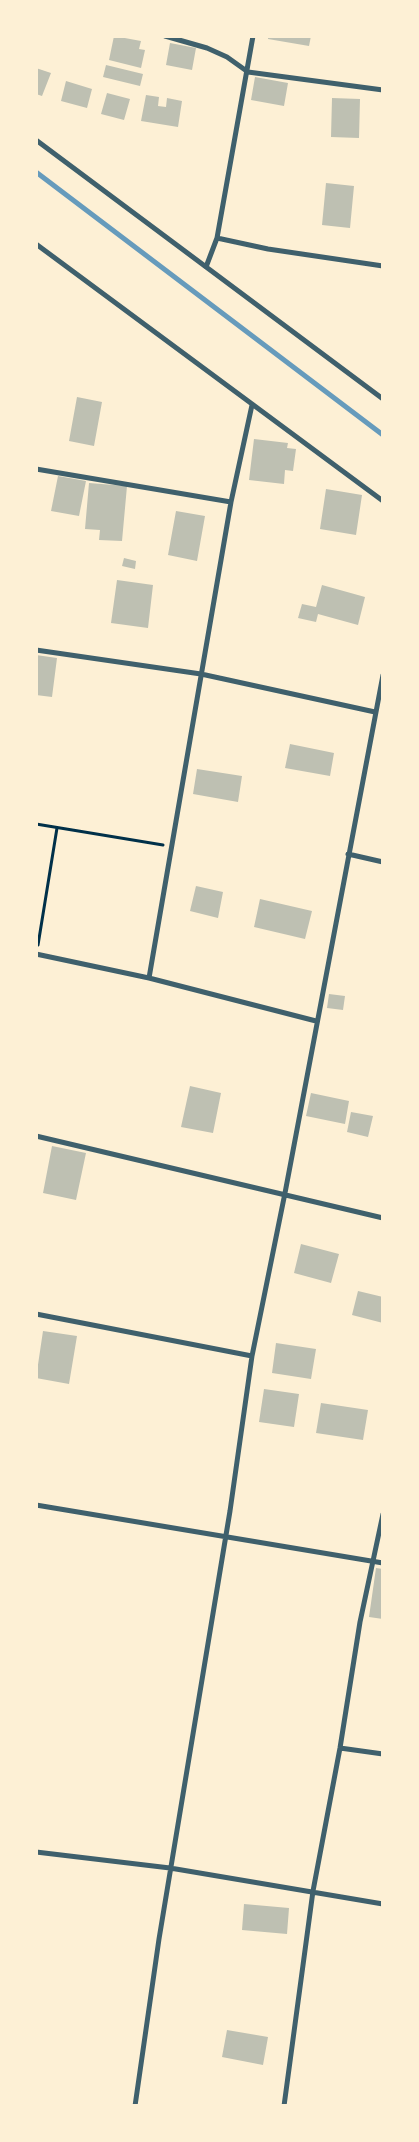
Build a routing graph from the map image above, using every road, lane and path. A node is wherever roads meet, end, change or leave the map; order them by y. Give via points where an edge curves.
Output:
1 (165, 36) edge
2 (253, 36) edge
3 (248, 72) junction
4 (383, 90) edge
5 (36, 140) edge
6 (217, 238) junction
7 (36, 244) edge
8 (383, 266) edge
9 (206, 267) junction
10 (383, 399) edge
11 (252, 405) junction
12 (36, 469) edge
13 (383, 501) edge
14 (231, 502) junction
15 (36, 650) edge
16 (201, 674) junction
17 (383, 675) edge
18 (375, 712) junction
19 (36, 824) edge
20 (57, 828) junction
21 (171, 847) junction
22 (348, 854) junction
23 (383, 862) edge
24 (36, 954) edge
25 (149, 978) junction
26 (316, 1021) junction
27 (36, 1136) edge
28 (285, 1193) junction
29 (383, 1218) edge
30 (36, 1314) edge
31 (252, 1356) junction
32 (36, 1505) edge
33 (383, 1514) edge
34 (225, 1535) junction
35 (374, 1561) junction
36 (383, 1562) edge
37 (340, 1748) junction
38 (383, 1754) edge
39 (36, 1852) edge
40 (170, 1868) junction
41 (313, 1891) junction
42 (383, 1904) edge
43 (135, 2106) edge
44 (284, 2106) edge

1 - 3 street via 207,48
2 - 3 street
3 - 4 street
3 - 6 street
5 - 9 street
6 - 8 street
6 - 9 street
7 - 11 street
9 - 10 street
11 - 13 street
11 - 14 street
12 - 14 street
14 - 16 street
15 - 16 street
16 - 18 street
16 - 21 street
17 - 18 street
18 - 22 street
19 - 20 path
20 - 21 path
20 - 24 path
21 - 25 street
22 - 23 street
22 - 26 street
24 - 25 street
25 - 26 street
26 - 28 street
27 - 28 street
28 - 29 street
28 - 31 street
30 - 31 street
31 - 34 street
32 - 34 street
33 - 35 street
34 - 35 street
34 - 40 street
35 - 36 street
35 - 37 street via 360,1622
37 - 38 street
37 - 41 street
39 - 40 street
40 - 41 street
40 - 43 street
41 - 42 street
41 - 44 street

